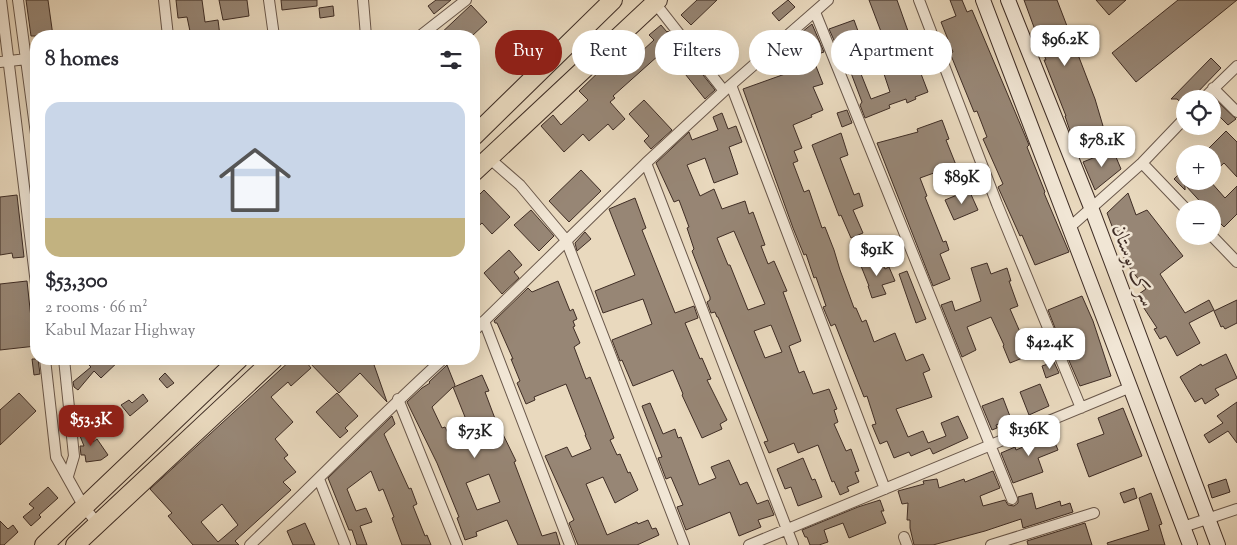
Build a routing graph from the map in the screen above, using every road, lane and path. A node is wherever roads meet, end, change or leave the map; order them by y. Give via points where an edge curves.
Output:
1 (1, 0) edge
2 (18, 0) edge
3 (164, 0) edge
4 (269, 0) edge
5 (363, 0) edge
6 (466, 0) edge
7 (613, 0) edge
8 (828, 0) edge
9 (919, 0) edge
10 (983, 0) edge
11 (1008, 0) edge
12 (657, 1) edge
13 (815, 12) junction
14 (167, 30) edge
15 (273, 30) edge
16 (366, 30) edge
17 (428, 30) edge
18 (30, 51) edge
19 (30, 59) edge
20 (4, 62) edge
21 (1237, 66) edge
22 (728, 88) junction
23 (1213, 88) joint
24 (1237, 112) edge
25 (1176, 127) edge
26 (480, 130) edge
27 (490, 158) junction
28 (646, 163) junction
29 (1142, 163) junction
30 (480, 167) edge
31 (1177, 200) edge
32 (1092, 210) junction
33 (1070, 227) junction
34 (566, 240) junction
35 (30, 242) edge
36 (1221, 245) edge
37 (1237, 262) edge
38 (484, 321) junction
39 (480, 325) edge
40 (46, 365) edge
41 (65, 365) edge
42 (233, 365) edge
43 (268, 365) edge
44 (436, 365) edge
45 (66, 376) junction
46 (48, 378) junction
47 (1131, 387) junction
48 (398, 400) junction
49 (1081, 408) junction
50 (990, 447) junction
51 (68, 476) junction
52 (319, 479) junction
53 (885, 489) junction
54 (1012, 499) dead end
55 (84, 507) junction
56 (1237, 509) edge
57 (1094, 513) dead end
58 (1208, 518) junction
59 (98, 524) junction
60 (1184, 527) junction
61 (788, 530) junction
62 (44, 545) edge
63 (75, 545) edge
64 (250, 545) edge
65 (345, 545) edge
66 (457, 545) edge
67 (570, 545) edge
68 (684, 545) edge
69 (749, 545) edge
70 (793, 545) edge
71 (991, 545) edge
72 (1190, 545) edge
73 (1218, 545) edge

1 - 20 street
2 - 18 street
3 - 14 street
4 - 15 street
5 - 16 street
6 - 17 street
7 - 26 highway
8 - 13 street
9 - 49 street via 996,204
10 - 33 street
11 - 32 street, سرک بوستان
12 - 22 street
12 - 27 highway
13 - 22 street
13 - 50 street
19 - 20 street
20 - 35 street
21 - 23 street
22 - 28 street
22 - 53 street
23 - 24 street
25 - 29 street
27 - 30 highway
27 - 34 street via 520,185
28 - 34 street
28 - 61 street
29 - 31 street
29 - 32 street
32 - 33 street
32 - 58 street, سرک بوستان
33 - 47 street
34 - 38 street
34 - 68 street
36 - 37 street
38 - 39 street
38 - 67 street
40 - 46 street
41 - 45 street
42 - 55 highway
43 - 59 highway
44 - 48 street
45 - 46 street
45 - 51 street via 74,456
46 - 51 street via 56,457
47 - 49 street
47 - 60 street
48 - 52 street
48 - 66 street
49 - 50 street
50 - 53 street
50 - 54 street
51 - 55 street
52 - 64 street
52 - 65 street
53 - 61 street
55 - 59 street
55 - 62 highway
56 - 58 street
57 - 71 street
58 - 60 street
58 - 73 street, سرک بوستان
59 - 63 highway
60 - 72 street
61 - 69 street
61 - 70 street

